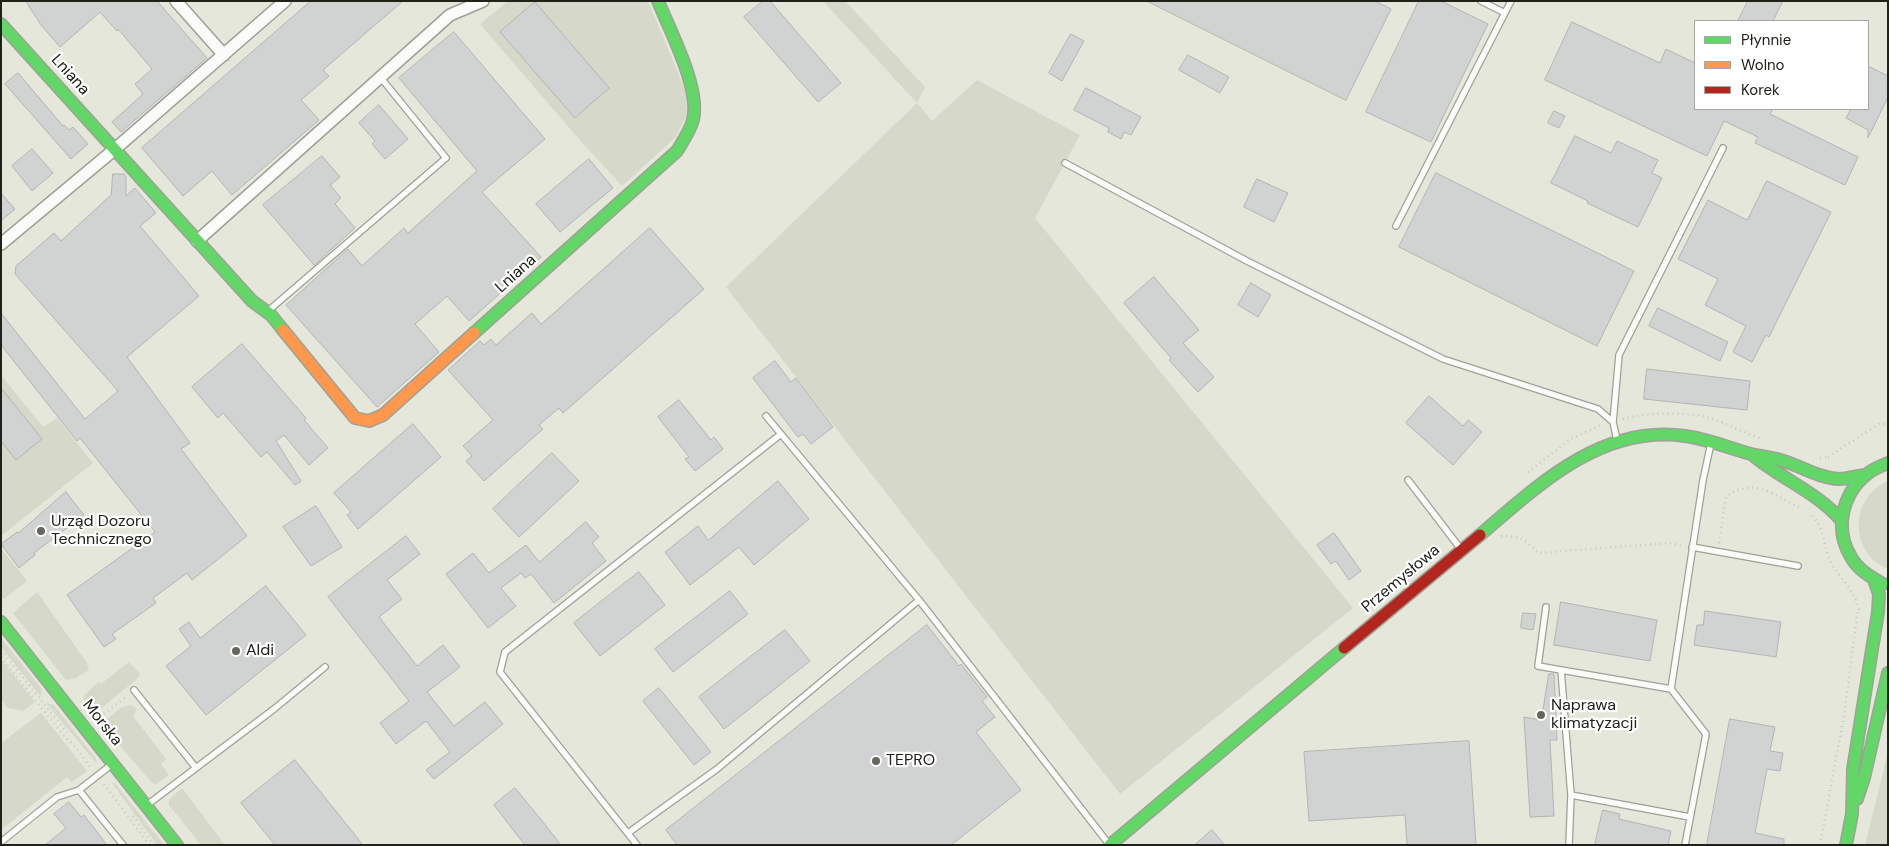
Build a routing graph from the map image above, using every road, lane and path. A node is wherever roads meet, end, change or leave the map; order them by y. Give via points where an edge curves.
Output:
1 (176, 1) edge
2 (286, 1) edge
3 (483, 1) edge
4 (658, 1) edge
5 (1481, 1) edge
6 (1511, 1) edge
7 (469, 4) edge
8 (1505, 13) junction
9 (1, 24) edge
10 (224, 55) junction
11 (380, 78) junction
12 (1723, 148) dead end
13 (115, 149) junction
14 (1065, 163) dead end
15 (1396, 226) dead end
16 (198, 241) junction
17 (1, 244) edge
18 (267, 312) junction
19 (766, 416) dead end
20 (1613, 422) junction
21 (781, 434) junction
22 (1617, 440) junction
23 (1711, 441) junction
24 (1752, 454) junction
25 (1888, 463) edge
26 (1865, 474) junction
27 (1408, 480) dead end
28 (1805, 510) dead end
29 (1841, 520) junction
30 (1499, 536) dead end
31 (1692, 547) junction
32 (1462, 549) junction
33 (1718, 552) junction
34 (1798, 566) dead end
35 (1874, 580) junction
36 (1888, 586) edge
37 (919, 600) junction
38 (1546, 607) dead end
39 (1878, 612) junction
40 (1, 622) edge
41 (1, 650) edge
42 (1, 657) edge
43 (325, 667) dead end
44 (1561, 670) junction
45 (1888, 672) edge
46 (1671, 689) junction
47 (134, 690) joint
48 (44, 705) dead end
49 (86, 729) junction
50 (70, 742) junction
51 (113, 763) junction
52 (196, 768) junction
53 (95, 772) dead end
54 (104, 784) dead end
55 (79, 790) junction
56 (1571, 795) junction
57 (146, 806) junction
58 (1852, 814) junction
59 (1690, 817) junction
60 (628, 833) junction
61 (1, 842) edge
62 (123, 845) edge
63 (149, 845) edge
64 (177, 845) edge
65 (637, 845) edge
66 (1110, 845) edge
67 (1569, 845) edge
68 (1685, 845) edge
69 (1820, 845) edge
70 (1846, 845) edge

1 - 10 street
2 - 10 street
3 - 7 street
4 - 18 street, Lniana via 692,86 693,119 686,139 643,182 383,415 363,422 355,418
5 - 8 lane
6 - 8 lane
7 - 11 street via 450,16
8 - 15 lane
9 - 13 street, Lniana
10 - 13 street
11 - 16 street
11 - 18 lane via 446,158
12 - 20 lane via 1619,356
13 - 16 street, Lniana
13 - 17 street
14 - 20 lane via 1247,261 1443,359 1598,409
16 - 18 street, Lniana via 252,301
19 - 21 lane
20 - 22 lane
21 - 37 lane
21 - 60 lane via 505,652 500,672
22 - 23 street, Przemysłowa via 1662,435
22 - 32 street, Przemysłowa via 1552,474
23 - 24 street, Przemysłowa
23 - 31 lane
24 - 26 street, Przemysłowa via 1783,460 1841,479
24 - 29 street, Przemysłowa via 1774,473 1831,507
25 - 26 street
26 - 29 street via 1853,487
27 - 32 lane
28 - 33 path via 1756,487 1748,486 1733,492 1726,497
29 - 35 street via 1842,534 1852,561
30 - 31 path via 1514,536 1527,541 1538,553 1670,543
31 - 33 lane
31 - 46 lane
32 - 66 street, Przemysłowa
33 - 34 lane
35 - 36 street
35 - 39 street via 1879,594
37 - 60 lane via 717,769
37 - 66 lane
38 - 44 lane via 1538,666
39 - 58 street via 1853,769
39 - 69 path via 1858,608 1844,716
40 - 49 street, Morska
41 - 48 path
42 - 50 path
43 - 52 lane
44 - 46 lane
44 - 56 lane
45 - 58 street via 1864,778
46 - 59 lane via 1706,734
47 - 49 path
47 - 52 lane
49 - 50 path
49 - 51 street, Morska
50 - 53 path
51 - 55 lane
51 - 57 street, Morska
52 - 57 lane
54 - 63 path
55 - 61 lane via 57,797
55 - 62 lane
56 - 59 lane
56 - 67 lane
57 - 64 street, Morska
58 - 70 street
59 - 68 lane
60 - 65 lane

